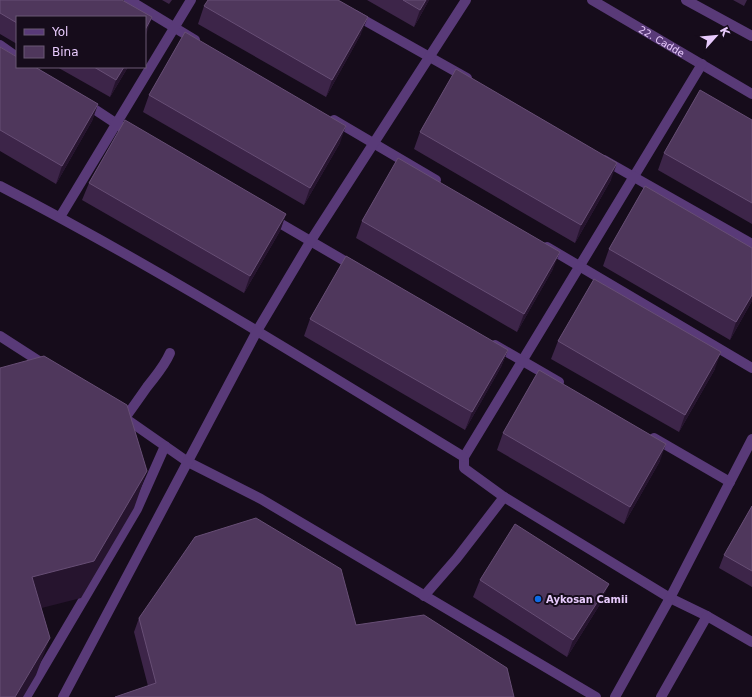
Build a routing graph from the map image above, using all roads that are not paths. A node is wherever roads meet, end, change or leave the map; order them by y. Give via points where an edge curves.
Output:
1 (129, 0) edge
2 (191, 0) edge
3 (466, 0) edge
4 (592, 0) edge
5 (686, 0) edge
6 (348, 11) edge
7 (174, 28) junction
8 (752, 36) edge
9 (202, 44) edge
10 (0, 45) edge
11 (16, 56) edge
12 (430, 56) junction
13 (702, 64) junction
14 (478, 85) edge
15 (752, 94) edge
16 (78, 98) edge
17 (326, 116) edge
18 (117, 124) junction
19 (143, 140) edge
20 (374, 143) junction
21 (593, 153) edge
22 (634, 178) junction
23 (0, 186) edge
24 (447, 187) edge
25 (264, 214) edge
26 (60, 217) junction
27 (310, 242) junction
28 (540, 242) edge
29 (752, 244) edge
30 (580, 266) junction
31 (365, 273) edge
32 (257, 331) junction
33 (0, 336) edge
34 (489, 342) edge
35 (170, 353) dead end
36 (523, 361) junction
37 (752, 368) edge
38 (53, 370) edge
39 (571, 389) edge
40 (112, 409) edge
41 (125, 418) junction
42 (647, 434) edge
43 (752, 440) edge
44 (165, 446) junction
45 (464, 457) junction
46 (188, 462) junction
47 (730, 482) junction
48 (504, 497) junction
49 (424, 596) junction
50 (670, 598) junction
51 (707, 616) junction
52 (752, 642) edge
53 (26, 697) edge
54 (63, 697) edge
55 (594, 697) edge
56 (614, 697) edge
57 (661, 697) edge

1 - 7 street
2 - 7 street
3 - 12 street
4 - 13 street, 22. Cadde
5 - 8 street
6 - 12 street
7 - 9 street
7 - 18 street
10 - 11 street
12 - 14 street
12 - 20 street
13 - 15 street, 22. Cadde
13 - 22 street
16 - 18 street
17 - 20 street
18 - 19 street
18 - 26 street
20 - 24 street
20 - 27 street
21 - 22 street
22 - 29 street
22 - 30 street
23 - 26 street
25 - 27 street
26 - 32 street
27 - 31 street
27 - 32 street
28 - 30 street
30 - 36 street
30 - 37 street
32 - 45 street
32 - 46 street
33 - 38 street
34 - 36 street
35 - 41 street via 158,376 148,385
36 - 39 street
36 - 45 street
40 - 41 street
41 - 44 street
42 - 47 street
43 - 47 street
44 - 46 street
44 - 53 street via 138,509
45 - 48 street via 464,468
46 - 49 street via 261,499
46 - 54 street
47 - 50 street
48 - 49 street
48 - 50 street
49 - 55 street
50 - 51 street
50 - 56 street
51 - 52 street
51 - 57 street

